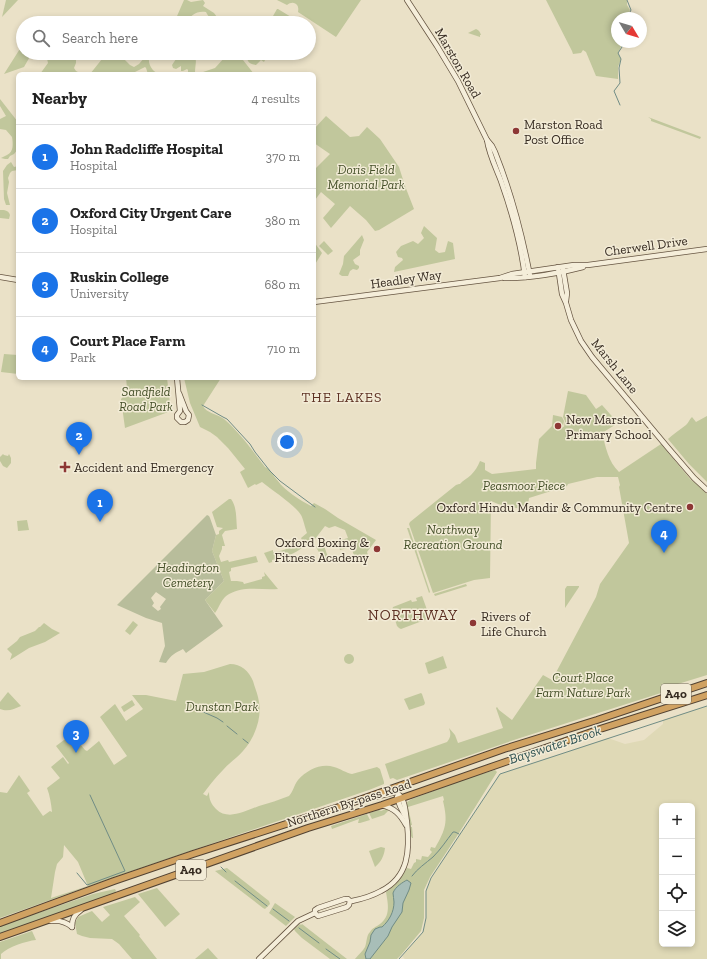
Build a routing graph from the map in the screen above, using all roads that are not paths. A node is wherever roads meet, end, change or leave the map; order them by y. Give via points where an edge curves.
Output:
1 (407, 0) edge
2 (707, 249) edge
3 (588, 265) junction
4 (561, 269) junction
5 (528, 275) junction
6 (0, 277) edge
7 (16, 280) edge
8 (316, 302) edge
9 (177, 380) edge
10 (183, 411) dead end
11 (707, 490) edge
12 (707, 684) edge
13 (707, 695) edge
14 (401, 785) junction
15 (396, 792) junction
16 (365, 798) junction
17 (400, 799) junction
18 (382, 805) junction
19 (407, 826) junction
20 (350, 902) junction
21 (89, 905) junction
22 (315, 913) junction
23 (43, 921) junction
24 (0, 923) edge
25 (0, 937) edge
26 (259, 959) edge

1 - 5 main road, Marston Road via 458,81 487,140 502,182
2 - 3 main road, Cherwell Drive
3 - 4 main road, Cherwell Drive via 574,265
3 - 4 main road, Cherwell Drive via 571,270
4 - 5 main road, Cherwell Drive
4 - 11 main road, Marsh Lane via 562,294 570,320 581,341 674,455
5 - 8 main road, Headley Way via 512,274 500,278
6 - 7 main road
9 - 10 main road
12 - 14 highway, Northern By-pass Road / A40
13 - 17 highway, Northern By-pass Road / A40 via 600,729
14 - 15 main road
14 - 16 highway, Northern By-pass Road / A40
15 - 16 main road
15 - 17 main road
16 - 24 highway, Northern By-pass Road / A40 via 114,881
17 - 18 highway, Northern By-pass Road / A40
17 - 19 main road
18 - 19 main road via 394,810
18 - 21 highway, Northern By-pass Road / A40 via 308,828
19 - 20 main road via 408,849 405,866 400,874 392,884 381,891
20 - 22 main road via 347,907 318,916
20 - 22 main road via 345,899 318,908
21 - 23 highway, Northern By-pass Road / A40
21 - 23 main road via 74,916 72,927 64,921
22 - 26 main road via 298,921
23 - 25 highway, Northern By-pass Road / A40

